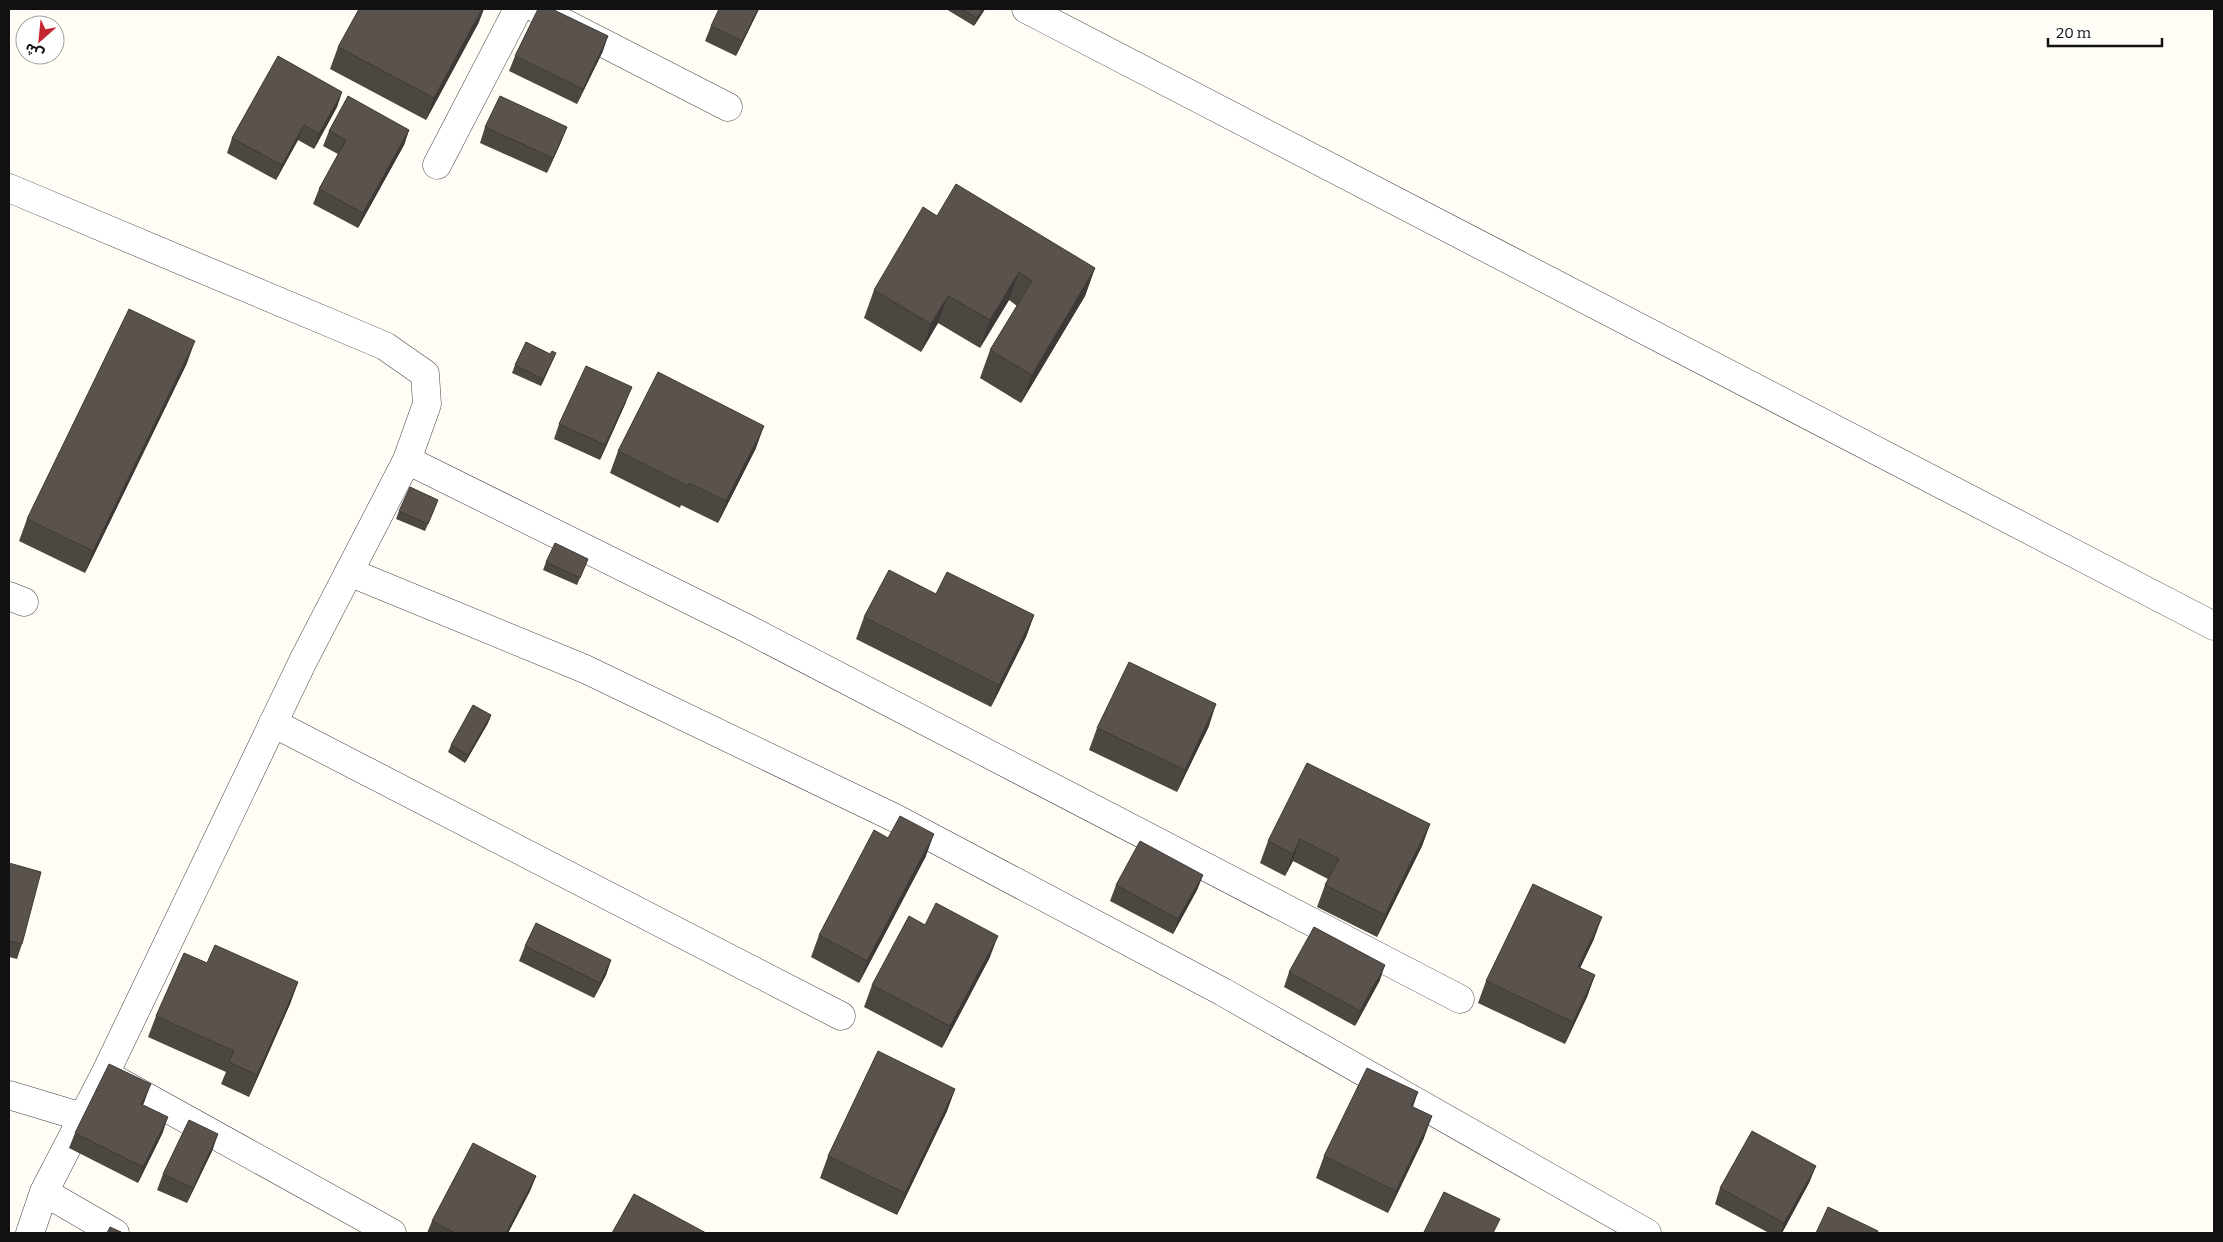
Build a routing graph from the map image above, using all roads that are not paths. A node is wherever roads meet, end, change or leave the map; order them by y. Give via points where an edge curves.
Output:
1 (518, 9) edge
2 (537, 9) edge
3 (1026, 9) edge
4 (728, 107) dead end
5 (437, 165) dead end
6 (9, 188) edge
7 (407, 460) junction
8 (349, 572) junction
9 (2214, 626) edge
10 (273, 723) junction
11 (1460, 999) dead end
12 (840, 1016) dead end
13 (105, 1074) junction
14 (9, 1095) edge
15 (82, 1117) junction
16 (44, 1192) junction
17 (30, 1233) edge
18 (115, 1233) edge
19 (392, 1233) edge
20 (1647, 1233) edge

1 - 5 street
2 - 4 street
3 - 9 street
6 - 7 street via 385,346 425,374 427,404
7 - 8 street
7 - 11 street via 746,628
8 - 10 street
8 - 20 street via 585,669 895,818 1223,992
10 - 12 street
10 - 13 street
13 - 15 street
13 - 19 street
14 - 15 street
15 - 16 street
16 - 17 street
16 - 18 street

